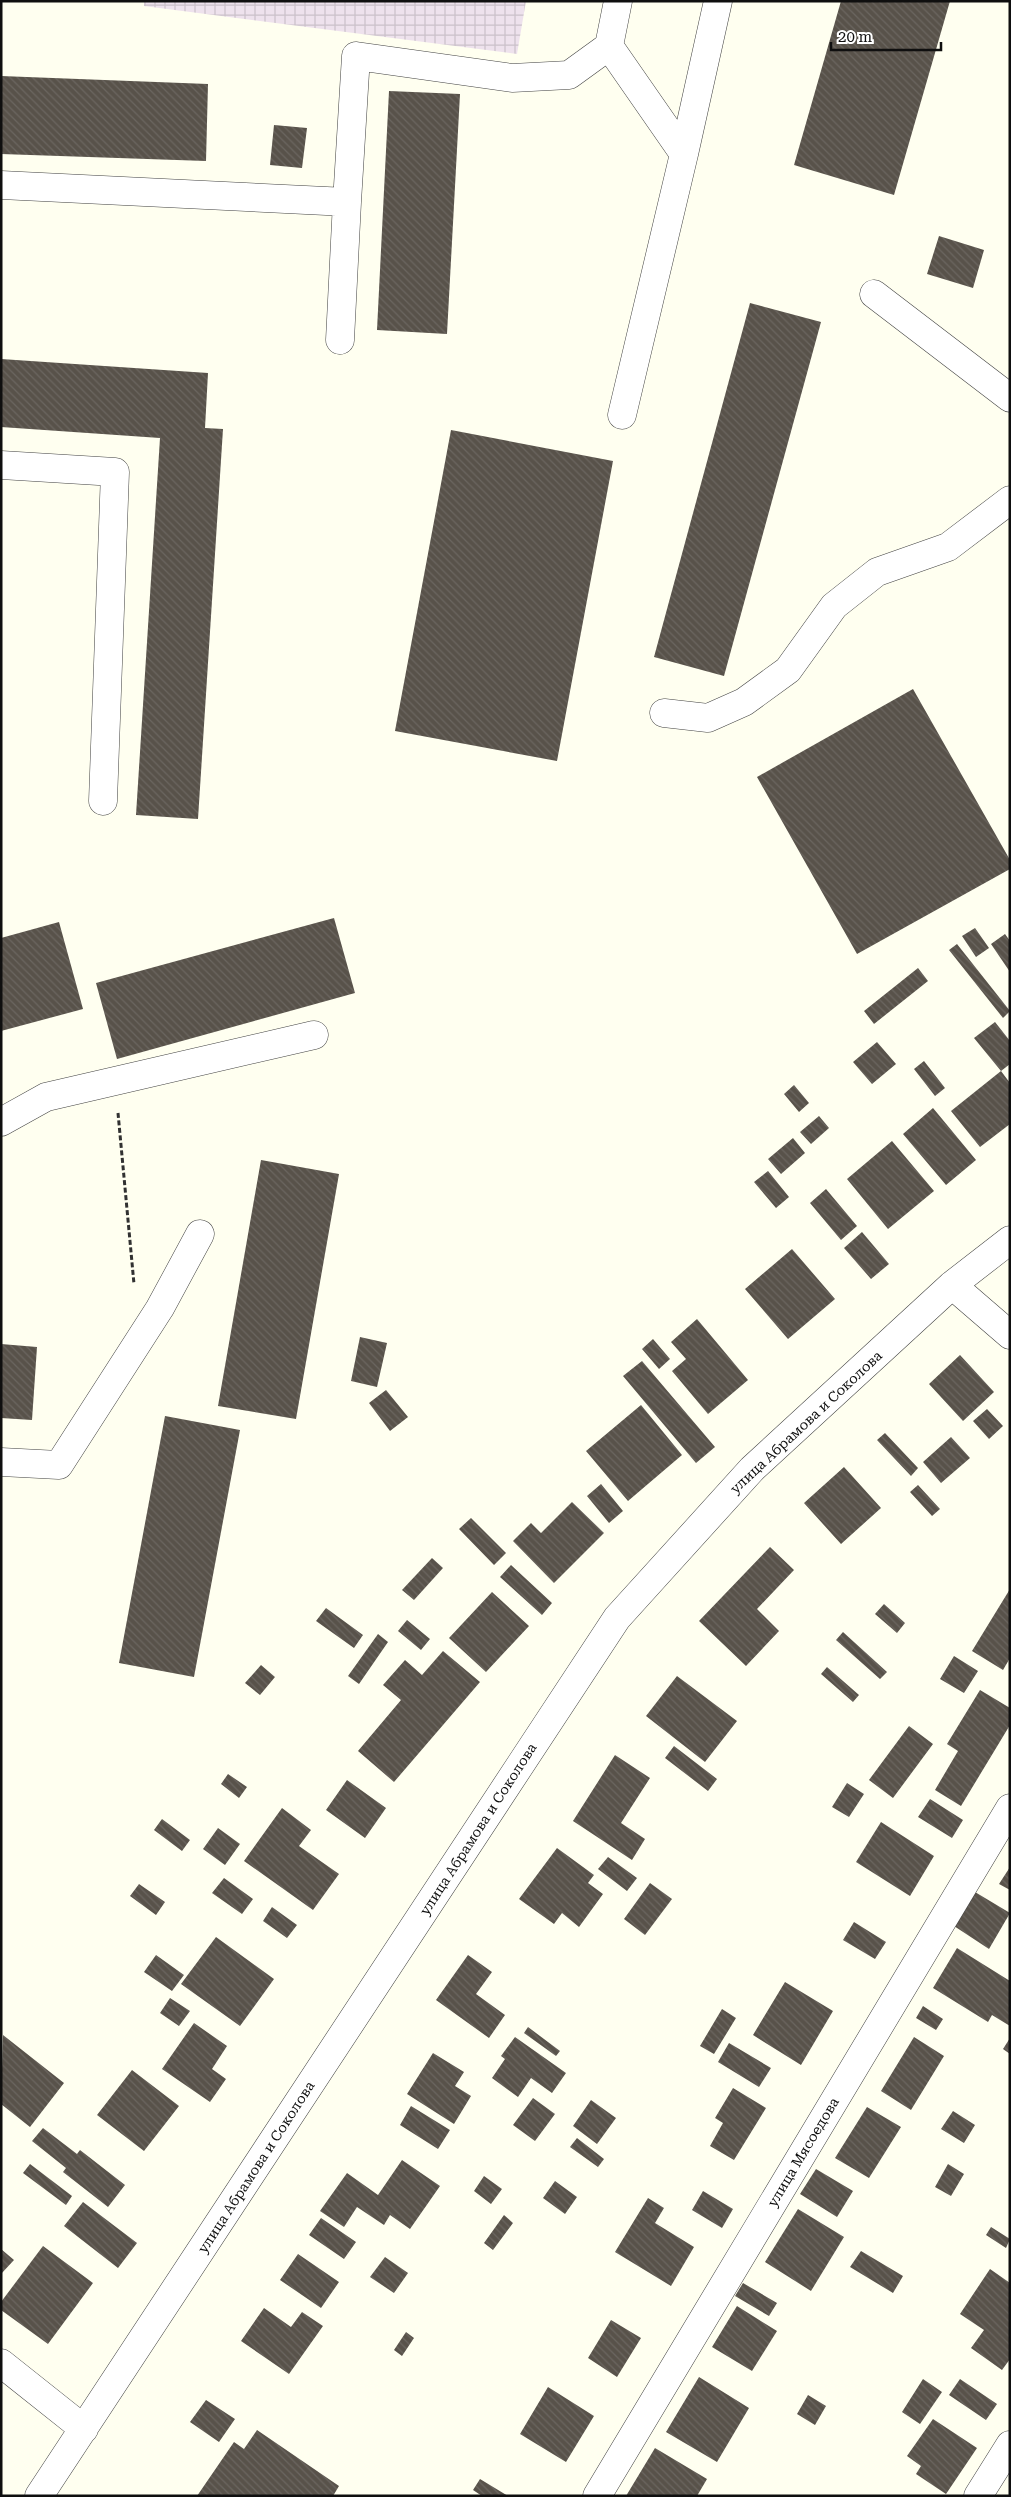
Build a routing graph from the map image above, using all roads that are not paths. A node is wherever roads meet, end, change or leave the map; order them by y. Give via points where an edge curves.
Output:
1 (618, 1) edge
2 (718, 1) edge
3 (609, 46) junction
4 (684, 154) junction
5 (1, 185) edge
6 (347, 202) junction
7 (874, 294) dead end
8 (340, 340) dead end
9 (1010, 398) edge
10 (622, 415) dead end
11 (1, 466) edge
12 (1010, 500) edge
13 (664, 713) dead end
14 (103, 801) dead end
15 (314, 1035) dead end
16 (1, 1122) edge
17 (200, 1234) dead end
18 (1010, 1240) edge
19 (952, 1285) junction
20 (1010, 1335) edge
21 (1, 1462) edge
22 (1010, 1808) edge
23 (1, 2363) edge
24 (84, 2428) junction
25 (1010, 2445) edge
26 (39, 2496) edge
27 (597, 2496) edge
28 (978, 2496) edge

1 - 3 street
2 - 4 street
3 - 4 street
3 - 6 street via 569,75 522,78 356,56
4 - 10 street
5 - 6 street
6 - 8 street
7 - 9 street
11 - 14 street via 115,472
12 - 13 street via 948,547 877,572 834,606 788,670 744,702 708,718
15 - 16 street via 46,1097
17 - 21 street via 160,1308 59,1465
18 - 19 street, улица Абрамова и Соколова
19 - 20 street
19 - 24 street, улица Абрамова и Соколова via 752,1469 617,1618
22 - 27 street, улица Мясоедова
23 - 24 street
24 - 26 street, улица Абрамова и Соколова
25 - 28 street

